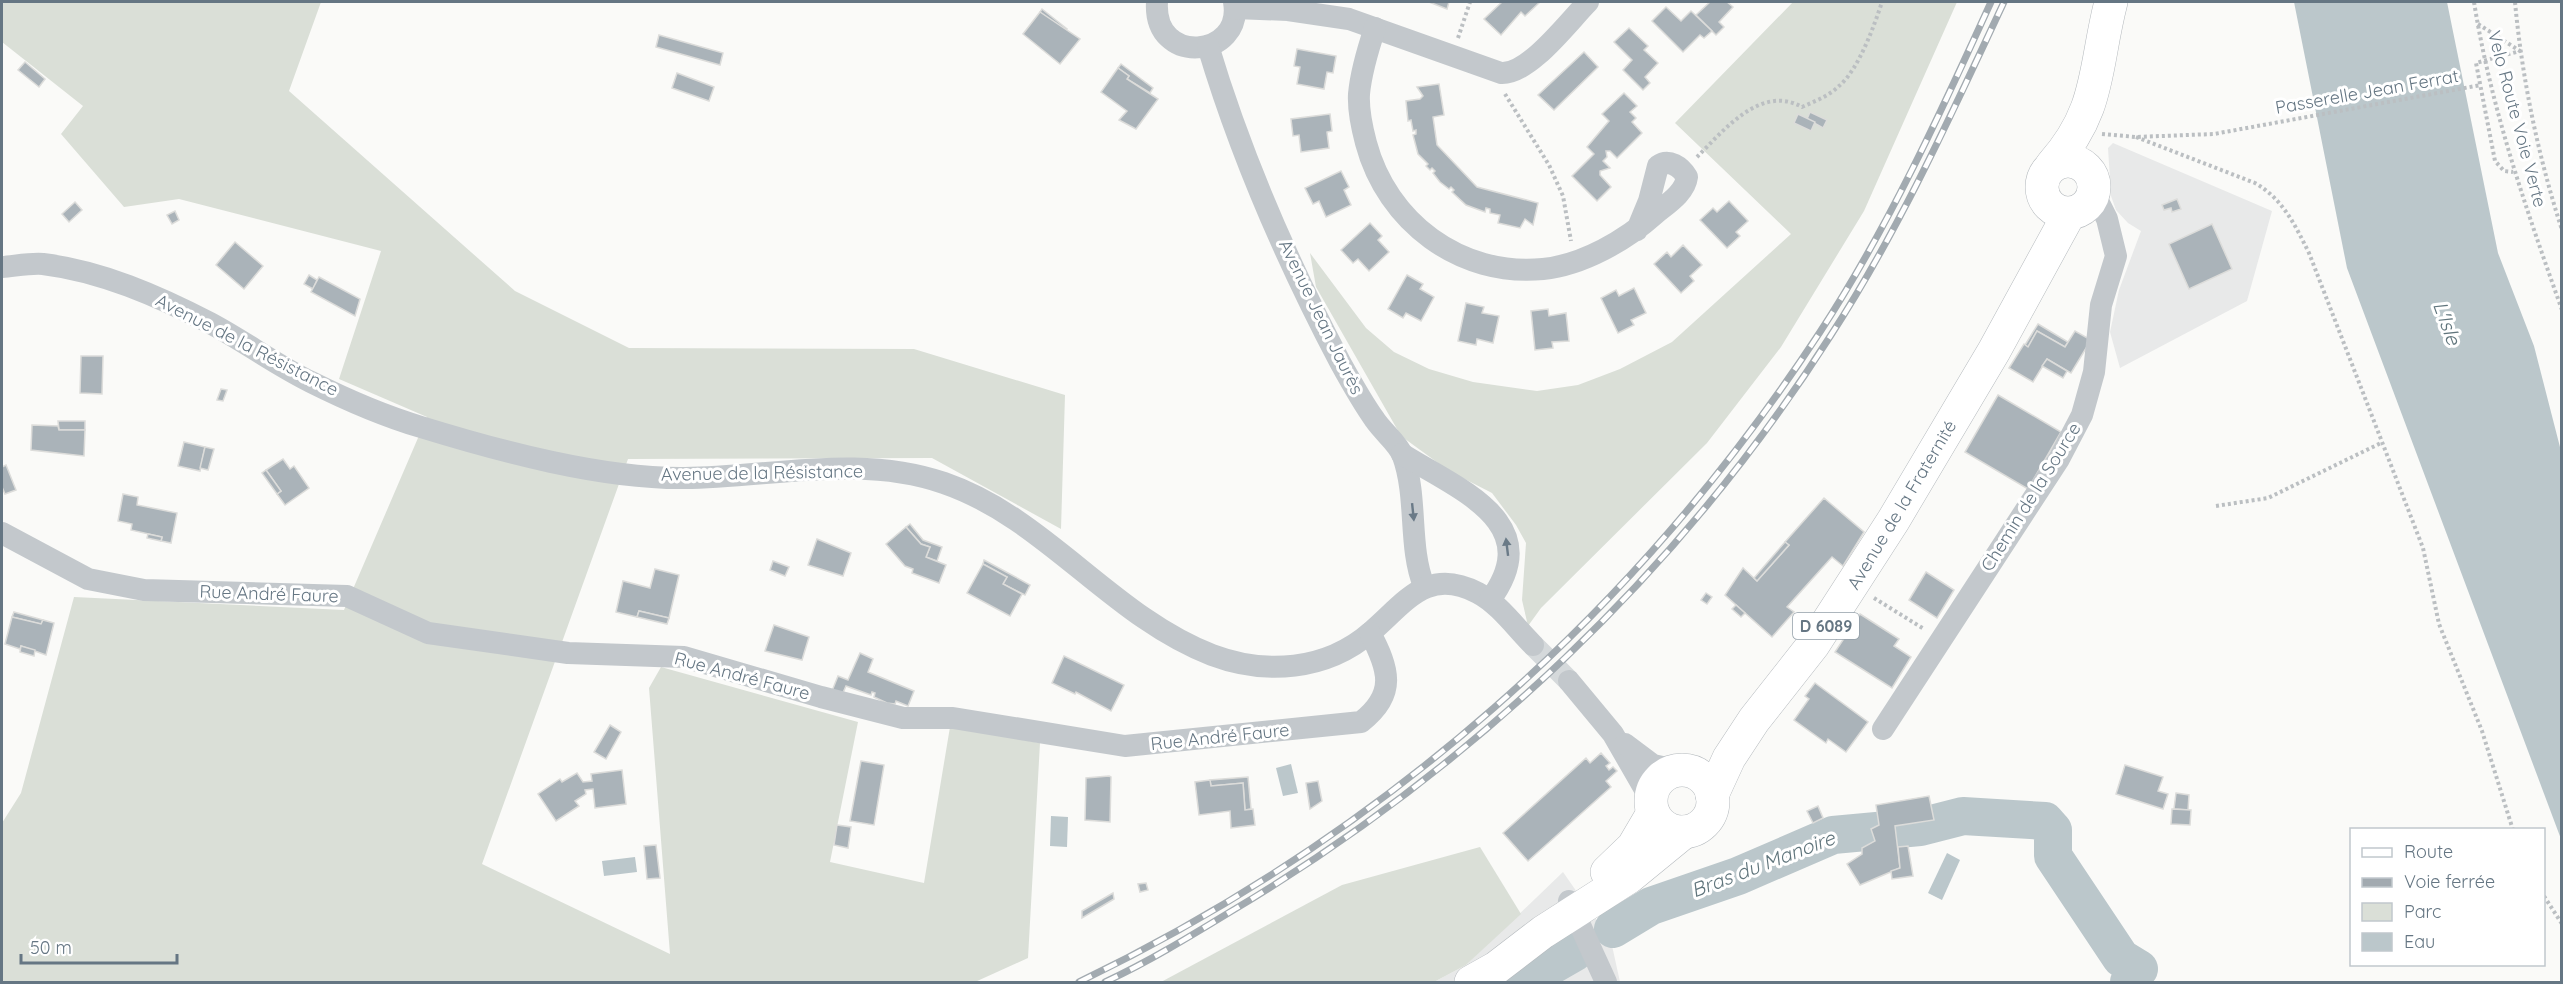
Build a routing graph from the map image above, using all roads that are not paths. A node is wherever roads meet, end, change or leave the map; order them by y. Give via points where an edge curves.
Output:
1 (1157, 2) edge
2 (1588, 2) edge
3 (2111, 2) edge
4 (1235, 5) edge
5 (1375, 28) junction
6 (1208, 46) junction
7 (2088, 122) junction
8 (1683, 170) road end
9 (2075, 198) junction
10 (2, 267) edge
11 (1402, 454) junction
12 (2, 533) edge
13 (1424, 586) junction
14 (1490, 600) junction
15 (1370, 633) junction
16 (1533, 645) tunnel mouth
17 (1569, 681) tunnel mouth
18 (1754, 720) junction
19 (1883, 729) dead end
20 (1613, 734) junction
21 (1676, 770) junction
22 (1712, 795) junction
23 (1652, 807) junction
24 (1684, 832) junction
25 (1571, 905) junction
26 (1469, 982) edge
27 (1606, 982) edge

1 - 6 street via 1156,13 1165,34 1185,47
2 - 5 street via 1532,60 1519,70 1501,74
3 - 7 main road, D 6089
4 - 5 street via 1349,19
4 - 6 street via 1228,31
5 - 8 street via 1359,95 1361,124 1377,177 1397,207 1432,241 1500,268 1543,269 1622,241 1637,230 1658,166 1671,163
6 - 11 street, Avenue Jean Jaurès via 1267,203 1318,320 1352,385
7 - 9 main road, Avenue de la Fraternité / D 6089
7 - 9 main road, D 6089 via 2052,165 2068,160 2084,165
9 - 18 main road, Avenue de la Fraternité / D 6089 via 2043,244 2034,279 1950,428 1844,599 1785,684
9 - 19 street, Chemin de la Source via 2114,240 2115,256 2101,305 2094,372 2082,415 2059,459
10 - 15 street, Avenue de la Résistance via 40,264 123,283 209,323 312,383 417,426 512,451 600,470 680,478 819,468 910,473 943,483 972,494 1020,523 1129,609 1160,628 1192,647 1243,665 1283,668 1306,663 1328,657
11 -> 13 street, Avenue Jean Jaurès
14 -> 11 street via 1499,588 1508,561 1509,547 1497,518 1470,495
12 - 15 street, Rue André Faure via 88,579 144,590 347,596 428,633 568,653 684,657 903,718 953,717 1125,746 1361,722 1385,696 1387,682 1384,664
13 - 14 street via 1468,588
13 - 15 street, Avenue de la Résistance
14 - 16 street
17 - 20 street
18 - 21 main road, D 6089 via 1710,754
18 - 22 main road, D 6089
20 - 21 street via 1653,765
20 - 23 street
21 - 22 main road via 1695,772 1709,785
21 - 23 main road via 1658,781
22 - 24 main road via 1709,815 1694,829
23 - 24 main road via 1665,827
23 - 25 main road via 1645,830 1623,858
24 - 25 main road via 1629,877
25 - 26 main road via 1529,922
25 - 27 street

